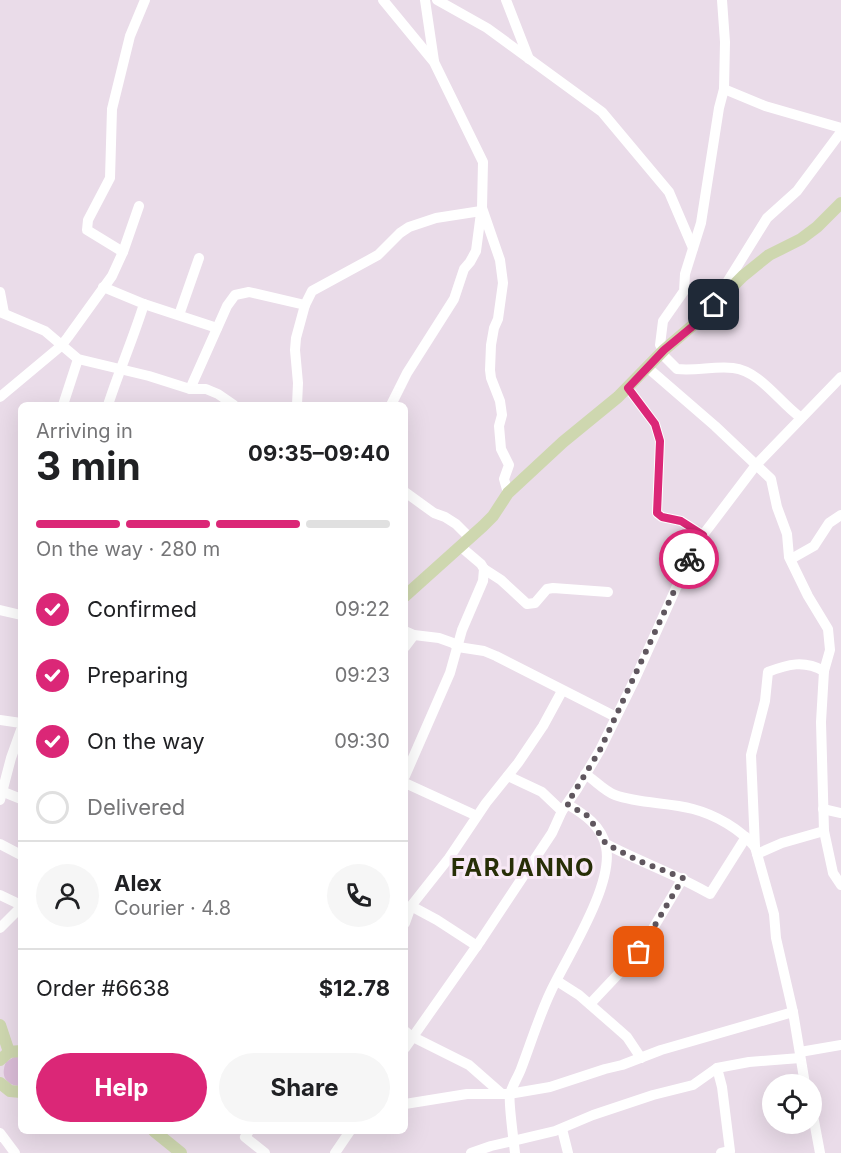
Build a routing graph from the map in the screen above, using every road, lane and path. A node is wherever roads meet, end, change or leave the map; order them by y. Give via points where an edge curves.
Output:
1 (145, 0) edge
2 (383, 0) edge
3 (425, 0) edge
4 (437, 0) edge
5 (506, 0) edge
6 (722, 0) edge
7 (530, 59) junction
8 (434, 62) junction
9 (724, 89) junction
10 (841, 130) edge
11 (841, 203) edge
12 (139, 206) dead end
13 (482, 209) junction
14 (693, 248) junction
15 (123, 252) junction
16 (199, 258) dead end
17 (103, 287) junction
18 (0, 292) edge
19 (144, 304) junction
20 (305, 305) junction
21 (714, 305) junction
22 (2, 312) edge
23 (179, 315) junction
24 (217, 328) junction
25 (61, 346) junction
26 (663, 352) junction
27 (78, 359) junction
28 (648, 368) junction
29 (119, 370) junction
30 (841, 377) edge
31 (628, 388) junction
32 (190, 389) junction
33 (0, 397) edge
34 (64, 402) edge
35 (109, 402) edge
36 (229, 402) edge
37 (297, 402) edge
38 (393, 402) edge
39 (800, 417) junction
40 (756, 465) junction
41 (508, 493) junction
42 (408, 494) edge
43 (841, 515) edge
44 (703, 535) junction
45 (466, 542) junction
46 (791, 559) junction
47 (484, 569) junction
48 (608, 592) dead end
49 (408, 593) edge
50 (0, 610) edge
51 (18, 614) edge
52 (410, 633) edge
53 (458, 647) junction
54 (824, 671) junction
55 (562, 691) junction
56 (616, 717) junction
57 (0, 720) edge
58 (18, 723) edge
59 (18, 740) edge
60 (408, 769) edge
61 (585, 774) junction
62 (508, 776) junction
63 (408, 784) edge
64 (1, 796) edge
65 (18, 799) edge
66 (565, 808) junction
67 (823, 809) junction
68 (841, 813) edge
69 (477, 816) junction
70 (824, 831) junction
71 (746, 837) junction
72 (0, 844) edge
73 (606, 844) junction
74 (756, 850) junction
75 (18, 853) edge
76 (683, 878) junction
77 (841, 885) edge
78 (0, 895) edge
79 (18, 904) edge
80 (411, 906) junction
81 (18, 909) edge
82 (408, 914) edge
83 (0, 928) edge
84 (477, 946) junction
85 (557, 981) junction
86 (590, 1004) junction
87 (793, 1012) junction
88 (0, 1025) edge
89 (408, 1034) edge
90 (841, 1045) edge
91 (10, 1055) edge
92 (800, 1055) junction
93 (641, 1058) junction
94 (717, 1068) junction
95 (803, 1074) edge
96 (1, 1085) edge
97 (18, 1092) edge
98 (506, 1094) junction
99 (408, 1104) edge
100 (562, 1129) junction
101 (0, 1133) edge
102 (158, 1134) edge
103 (247, 1134) edge
104 (348, 1134) edge
105 (816, 1134) edge
106 (513, 1141) junction
107 (179, 1152) edge
108 (15, 1153) edge
109 (264, 1153) edge
110 (335, 1153) edge
111 (471, 1153) edge
112 (514, 1153) edge
113 (568, 1153) edge
114 (721, 1153) edge
115 (820, 1153) edge

1 - 15 street via 130,36 112,109 110,178 88,219 87,230
2 - 8 street
3 - 8 street
4 - 7 street via 487,28
5 - 7 street
6 - 9 street
7 - 14 street via 602,112 669,192
8 - 13 street via 483,162
9 - 10 street
9 - 14 street via 701,223
10 - 21 street via 797,190 767,218
11 - 21 main road via 801,239 769,255
12 - 15 street
13 - 20 street via 409,227 378,255 312,291
13 - 38 street via 476,251 464,269 454,299
13 - 41 street via 502,272 490,370 500,401 499,439 509,465 504,479
14 - 26 street via 684,291 663,321
15 - 17 street
16 - 23 street
17 - 19 street
17 - 25 street
18 - 22 street
19 - 23 street
19 - 29 street
20 - 24 street via 240,293 227,306
20 - 37 street via 294,350
21 - 26 main road
22 - 25 street via 45,331
23 - 24 street
24 - 32 street
25 - 27 street
25 - 33 street
26 - 28 main road
26 - 39 street via 676,369 735,368 754,376
27 - 29 street
27 - 34 street
28 - 31 main road
28 - 40 street
29 - 32 street
29 - 35 street
30 - 39 street
31 - 41 main road
31 - 44 street via 655,424 660,441 657,513 681,521
32 - 36 street via 206,389
39 - 40 street
40 - 44 street
40 - 46 street via 771,479
41 - 45 main road via 493,516
42 - 45 street via 456,524
43 - 46 street via 829,523 814,546
44 - 56 street
45 - 47 street
45 - 49 main road
46 - 54 street via 828,629 830,650
47 - 48 street via 527,604 535,603 547,589
47 - 53 street
50 - 51 street
52 - 53 street via 440,638
53 - 55 street via 496,656
53 - 60 street
54 - 67 street
54 - 74 street via 814,665 794,663 768,672 751,755
55 - 56 street
55 - 62 street
56 - 61 street
57 - 58 street
59 - 64 street
61 - 66 street
61 - 71 street via 612,794 693,809 717,818
62 - 66 street
62 - 69 street
63 - 69 street
64 - 65 street
66 - 73 street via 588,816
66 - 84 street
67 - 68 street
67 - 70 street
69 - 80 street
70 - 74 street
70 - 77 street via 833,873
71 - 74 street
71 - 76 street via 710,894
72 - 75 street
73 - 76 street
73 - 85 street via 603,876 594,907
74 - 87 street via 774,914
76 - 86 street via 639,952
78 - 79 street
80 - 82 street
80 - 84 street
81 - 83 street
84 - 89 street
85 - 86 street
85 - 98 street
86 - 93 street via 627,1037
87 - 92 street
87 - 93 street
88 - 91 main road
89 - 98 street via 469,1065
90 - 92 street
92 - 94 street
92 - 95 street
93 - 98 street via 550,1087
94 - 100 street via 693,1085 592,1115
94 - 114 street via 730,1151
96 - 97 main road
98 - 99 street via 467,1094
98 - 106 street
100 - 106 street
100 - 113 street
101 - 108 street
102 - 107 main road
103 - 109 street via 245,1137
104 - 110 street
105 - 115 street
106 - 111 street
106 - 112 street

